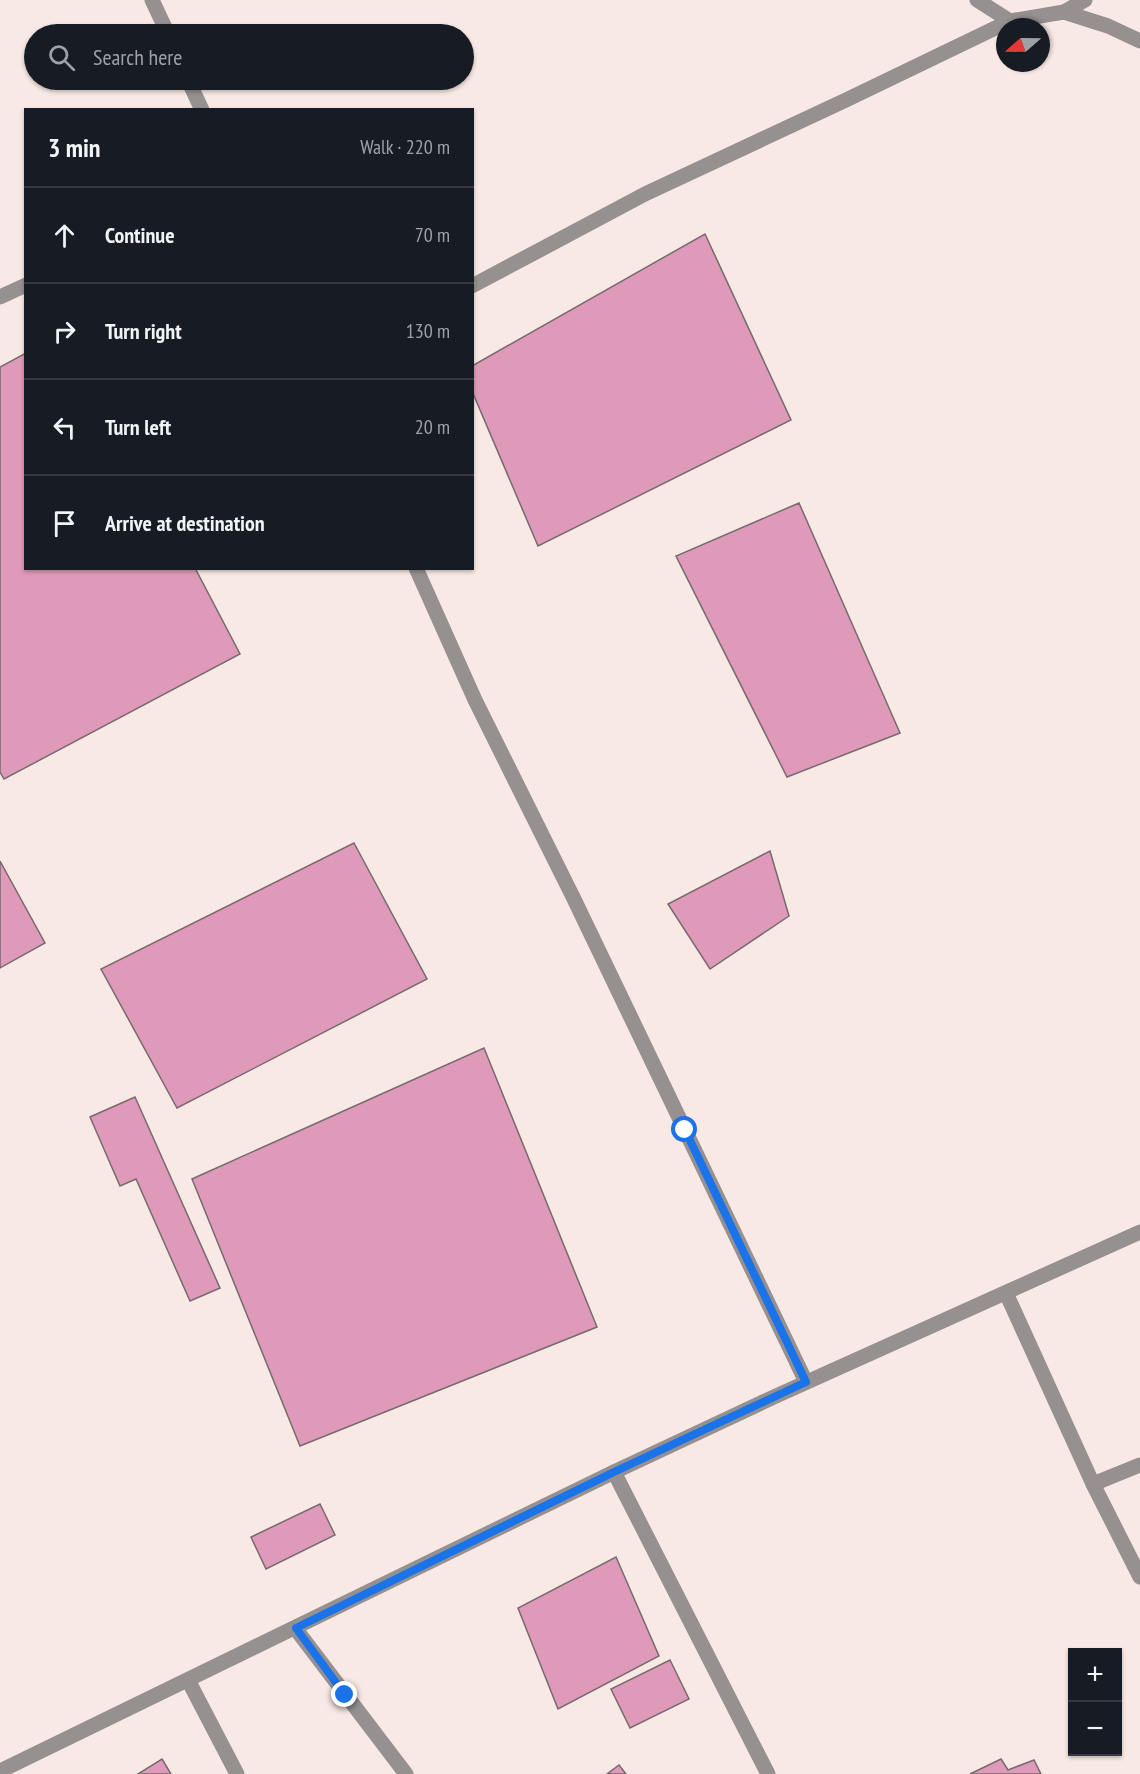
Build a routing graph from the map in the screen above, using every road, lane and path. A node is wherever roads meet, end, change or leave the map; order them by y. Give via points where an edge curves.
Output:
1 (152, 0) edge
2 (977, 0) edge
3 (1085, 0) edge
4 (1064, 12) junction
5 (1005, 18) edge
6 (1028, 18) edge
7 (163, 24) edge
8 (996, 28) edge
9 (1140, 41) edge
10 (193, 90) edge
11 (201, 108) edge
12 (474, 285) edge
13 (24, 286) edge
14 (0, 297) edge
15 (417, 570) edge
16 (1140, 1232) edge
17 (1006, 1293) junction
18 (806, 1382) junction
19 (1140, 1465) edge
20 (614, 1472) junction
21 (1093, 1484) junction
22 (1140, 1577) edge
23 (296, 1628) junction
24 (188, 1680) junction
25 (0, 1771) edge
26 (237, 1774) edge
27 (406, 1774) edge
28 (768, 1774) edge

1 - 7 street
2 - 5 street
3 - 4 street
4 - 6 street
4 - 9 street
8 - 12 street via 645,194
10 - 11 street
13 - 14 street
15 - 18 street via 475,700
16 - 17 street
17 - 18 street
17 - 21 street
18 - 20 street
19 - 21 street
20 - 23 street
20 - 28 street
21 - 22 street
23 - 24 street
23 - 27 street
24 - 25 street
24 - 26 street

